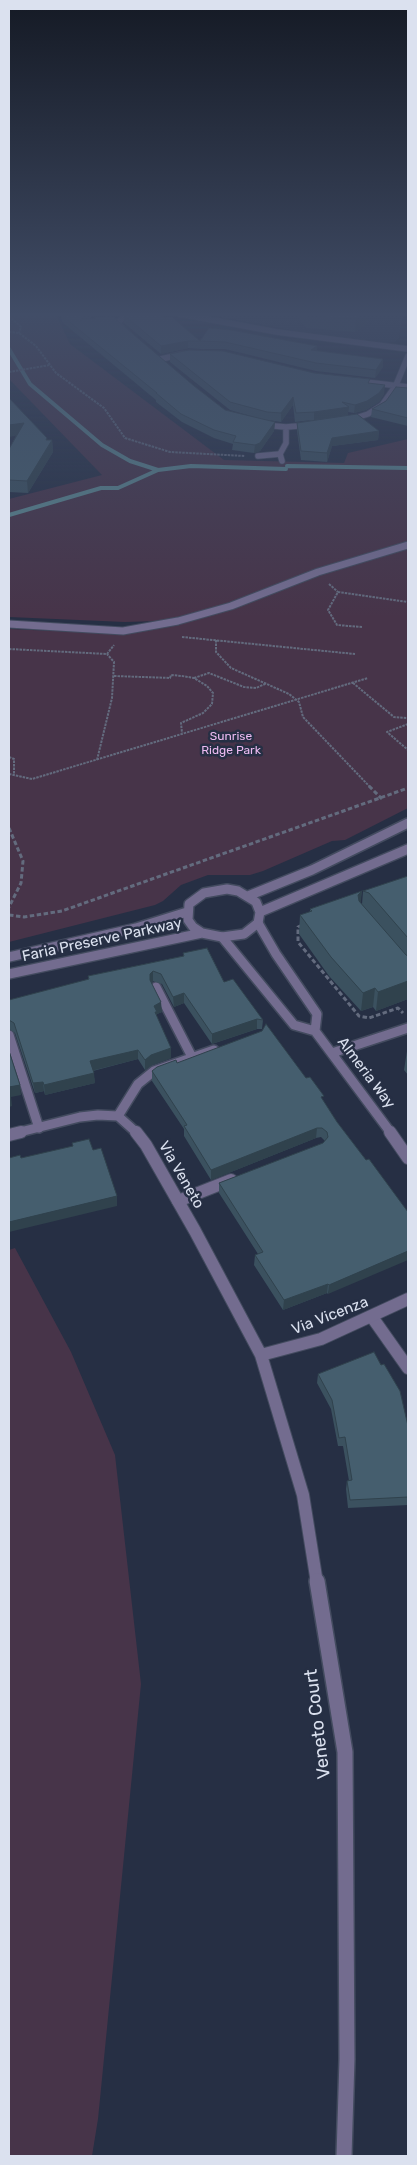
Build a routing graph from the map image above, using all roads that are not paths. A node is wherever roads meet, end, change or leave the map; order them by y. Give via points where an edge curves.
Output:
1 (362, 415) edge
2 (345, 421) edge
3 (257, 423) edge
4 (314, 425) edge
5 (286, 427) junction
6 (258, 456) edge
7 (408, 545) edge
8 (9, 624) edge
9 (408, 823) edge
10 (408, 848) edge
11 (248, 896) junction
12 (187, 912) junction
13 (260, 912) junction
14 (258, 923) junction
15 (202, 933) junction
16 (222, 937) junction
17 (9, 957) edge
18 (9, 974) edge
19 (156, 987) edge
20 (408, 1028) edge
21 (315, 1031) junction
22 (9, 1036) edge
23 (226, 1046) edge
24 (332, 1053) junction
25 (192, 1057) junction
26 (118, 1116) junction
27 (39, 1128) junction
28 (9, 1135) edge
29 (408, 1158) edge
30 (240, 1176) edge
31 (178, 1201) junction
32 (408, 1300) edge
33 (372, 1317) junction
34 (261, 1355) junction
35 (408, 1368) edge
36 (344, 2156) edge

1 - 2 street
3 - 5 street
4 - 5 street
5 - 6 street via 286,443 281,458
7 - 8 street via 318,572 232,606 178,621 123,631
9 - 11 street via 312,870
10 - 13 street
11 - 12 street via 227,889 204,893 189,904
11 - 13 street via 256,902
12 - 15 street via 188,920
12 - 17 street, Faria Preserve Parkway via 136,928
13 - 14 street
14 - 16 street via 244,934
14 - 21 street via 318,1014
15 - 16 street
15 - 18 street, Faria Preserve Parkway
16 - 21 street via 294,1025
19 - 25 street
20 - 24 street
21 - 24 street, Almeria Way
22 - 27 street
23 - 25 street
24 - 29 street, Almeria Way
25 - 26 street via 154,1071 138,1084
26 - 27 street via 80,1117
26 - 31 street, Via Veneto via 146,1145
27 - 28 street
30 - 31 street
31 - 34 street, Via Veneto
32 - 33 street, Via Vicenza
33 - 34 street, Via Vicenza via 321,1339
33 - 35 street
34 - 36 street, Veneto Court via 303,1495 344,1752 347,2059

